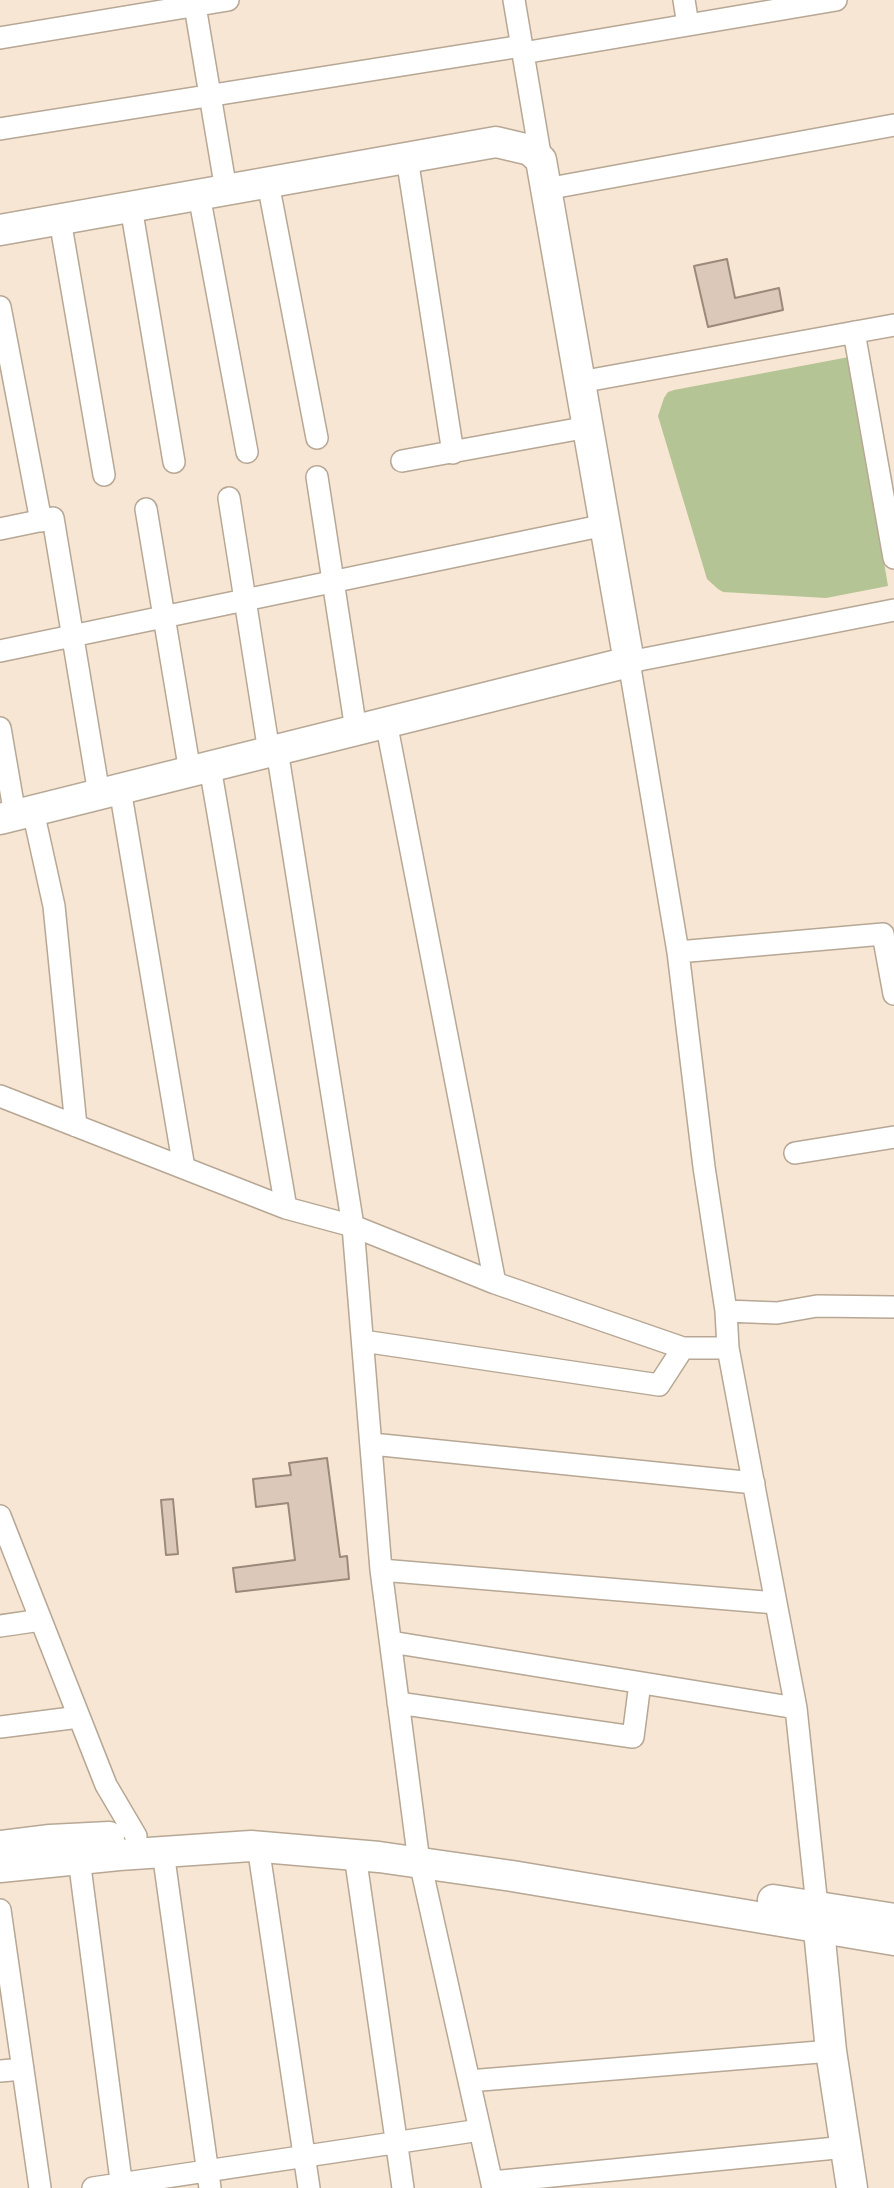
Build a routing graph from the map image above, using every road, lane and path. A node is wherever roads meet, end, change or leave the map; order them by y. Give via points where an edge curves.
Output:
1 (228, 0) edge
2 (514, 0) edge
3 (684, 0) edge
4 (836, 0) edge
5 (195, 3) edge
6 (688, 25) junction
7 (0, 38) edge
8 (522, 50) junction
9 (210, 96) junction
10 (894, 125) edge
11 (0, 129) edge
12 (407, 158) junction
13 (541, 160) junction
14 (268, 183) junction
15 (546, 189) junction
16 (212, 193) junction
17 (131, 207) junction
18 (60, 220) junction
19 (0, 230) edge
20 (0, 307) edge
21 (894, 325) edge
22 (855, 332) junction
23 (580, 382) junction
24 (588, 427) junction
25 (317, 438) dead end
26 (247, 452) dead end
27 (885, 452) edge
28 (453, 453) junction
29 (402, 461) dead end
30 (174, 462) dead end
31 (104, 475) dead end
32 (317, 477) dead end
33 (229, 498) dead end
34 (146, 509) dead end
35 (41, 521) junction
36 (605, 525) junction
37 (0, 529) edge
38 (894, 558) edge
39 (333, 582) junction
40 (245, 600) junction
41 (894, 610) edge
42 (164, 617) junction
43 (73, 636) junction
44 (0, 651) edge
45 (629, 662) junction
46 (386, 722) junction
47 (0, 728) edge
48 (356, 730) junction
49 (273, 751) junction
50 (200, 769) junction
51 (110, 792) junction
52 (16, 815) edge
53 (888, 933) edge
54 (678, 952) junction
55 (894, 994) edge
56 (0, 1096) edge
57 (76, 1126) junction
58 (894, 1137) edge
59 (795, 1153) dead end
60 (184, 1168) junction
61 (286, 1208) junction
62 (353, 1226) junction
63 (495, 1283) junction
64 (894, 1307) edge
65 (726, 1311) junction
66 (363, 1341) junction
67 (683, 1348) junction
68 (728, 1348) junction
69 (372, 1444) junction
70 (754, 1483) junction
71 (0, 1517) edge
72 (4, 1538) edge
73 (381, 1570) junction
74 (776, 1603) junction
75 (41, 1620) junction
76 (0, 1626) edge
77 (391, 1642) junction
78 (640, 1683) junction
79 (398, 1703) junction
80 (796, 1708) junction
81 (79, 1717) junction
82 (0, 1727) edge
83 (136, 1836) junction
84 (0, 1846) edge
85 (258, 1846) junction
86 (163, 1852) junction
87 (355, 1854) junction
88 (419, 1858) junction
89 (79, 1859) junction
90 (0, 1867) edge
91 (0, 1910) edge
92 (818, 1917) junction
93 (894, 1919) edge
94 (894, 1940) edge
95 (831, 2051) junction
96 (23, 2069) junction
97 (0, 2071) edge
98 (469, 2081) junction
99 (480, 2130) junction
100 (396, 2142) junction
101 (846, 2147) junction
102 (305, 2155) junction
103 (208, 2179) edge
104 (493, 2185) edge
105 (122, 2186) edge
106 (40, 2188) edge
107 (93, 2188) edge
108 (309, 2188) edge
109 (402, 2188) edge
110 (852, 2188) edge

1 - 5 street
2 - 8 street
3 - 6 street
4 - 6 street
5 - 7 street
5 - 9 street
6 - 8 street
8 - 9 street
8 - 13 street
9 - 11 street
9 - 16 street
10 - 15 street
12 - 13 street via 496,142 530,150
12 - 14 street
12 - 28 street
13 - 15 street
14 - 16 street
14 - 25 street
15 - 23 street
16 - 17 street
16 - 26 street
17 - 18 street
17 - 30 street
18 - 19 street
18 - 31 street
20 - 35 street
21 - 22 street
22 - 23 street
22 - 27 street
23 - 24 street
24 - 28 street
24 - 36 street
27 - 38 street
28 - 29 street
32 - 39 street
33 - 40 street
34 - 42 street
35 - 37 street
35 - 43 street via 53,518
36 - 39 street
36 - 45 street
39 - 40 street
39 - 48 street
40 - 42 street
40 - 49 street
41 - 45 street
42 - 43 street
42 - 50 street
43 - 44 street
43 - 51 street
45 - 46 street
45 - 54 street
46 - 48 street
46 - 63 street
47 - 52 street
48 - 49 street
49 - 50 street
49 - 62 street
50 - 51 street
50 - 61 street
51 - 52 street
51 - 60 street
52 - 57 street via 54,906
53 - 54 street
53 - 55 street
54 - 65 street
56 - 57 street
57 - 60 street
58 - 59 street
60 - 61 street
61 - 62 street
62 - 63 street
62 - 66 street
63 - 67 street
64 - 65 street
65 - 68 street
66 - 67 street via 659,1385
66 - 69 street
67 - 68 street
68 - 70 street
69 - 70 street
69 - 73 street
70 - 74 street
71 - 72 street
72 - 75 street
73 - 74 street
73 - 77 street
74 - 80 street
75 - 76 street
75 - 81 street
77 - 78 street
77 - 79 street
78 - 79 street via 633,1737
78 - 80 street
79 - 88 street
80 - 92 street
81 - 82 street
81 - 83 street via 106,1785
83 - 84 street
83 - 88 street via 247,1830
85 - 86 street
85 - 87 street
85 - 102 street
86 - 89 street
86 - 103 street
87 - 88 street
87 - 100 street
88 - 92 street via 519,1863
88 - 98 street
89 - 90 street
89 - 105 street
91 - 96 street
92 - 93 street
92 - 94 street
92 - 95 street
95 - 98 street
95 - 101 street
96 - 97 street
96 - 106 street
98 - 99 street
99 - 100 street
99 - 104 street
100 - 102 street
100 - 109 street
101 - 104 street
101 - 110 street
102 - 103 street
102 - 108 street
103 - 105 street
105 - 107 street

